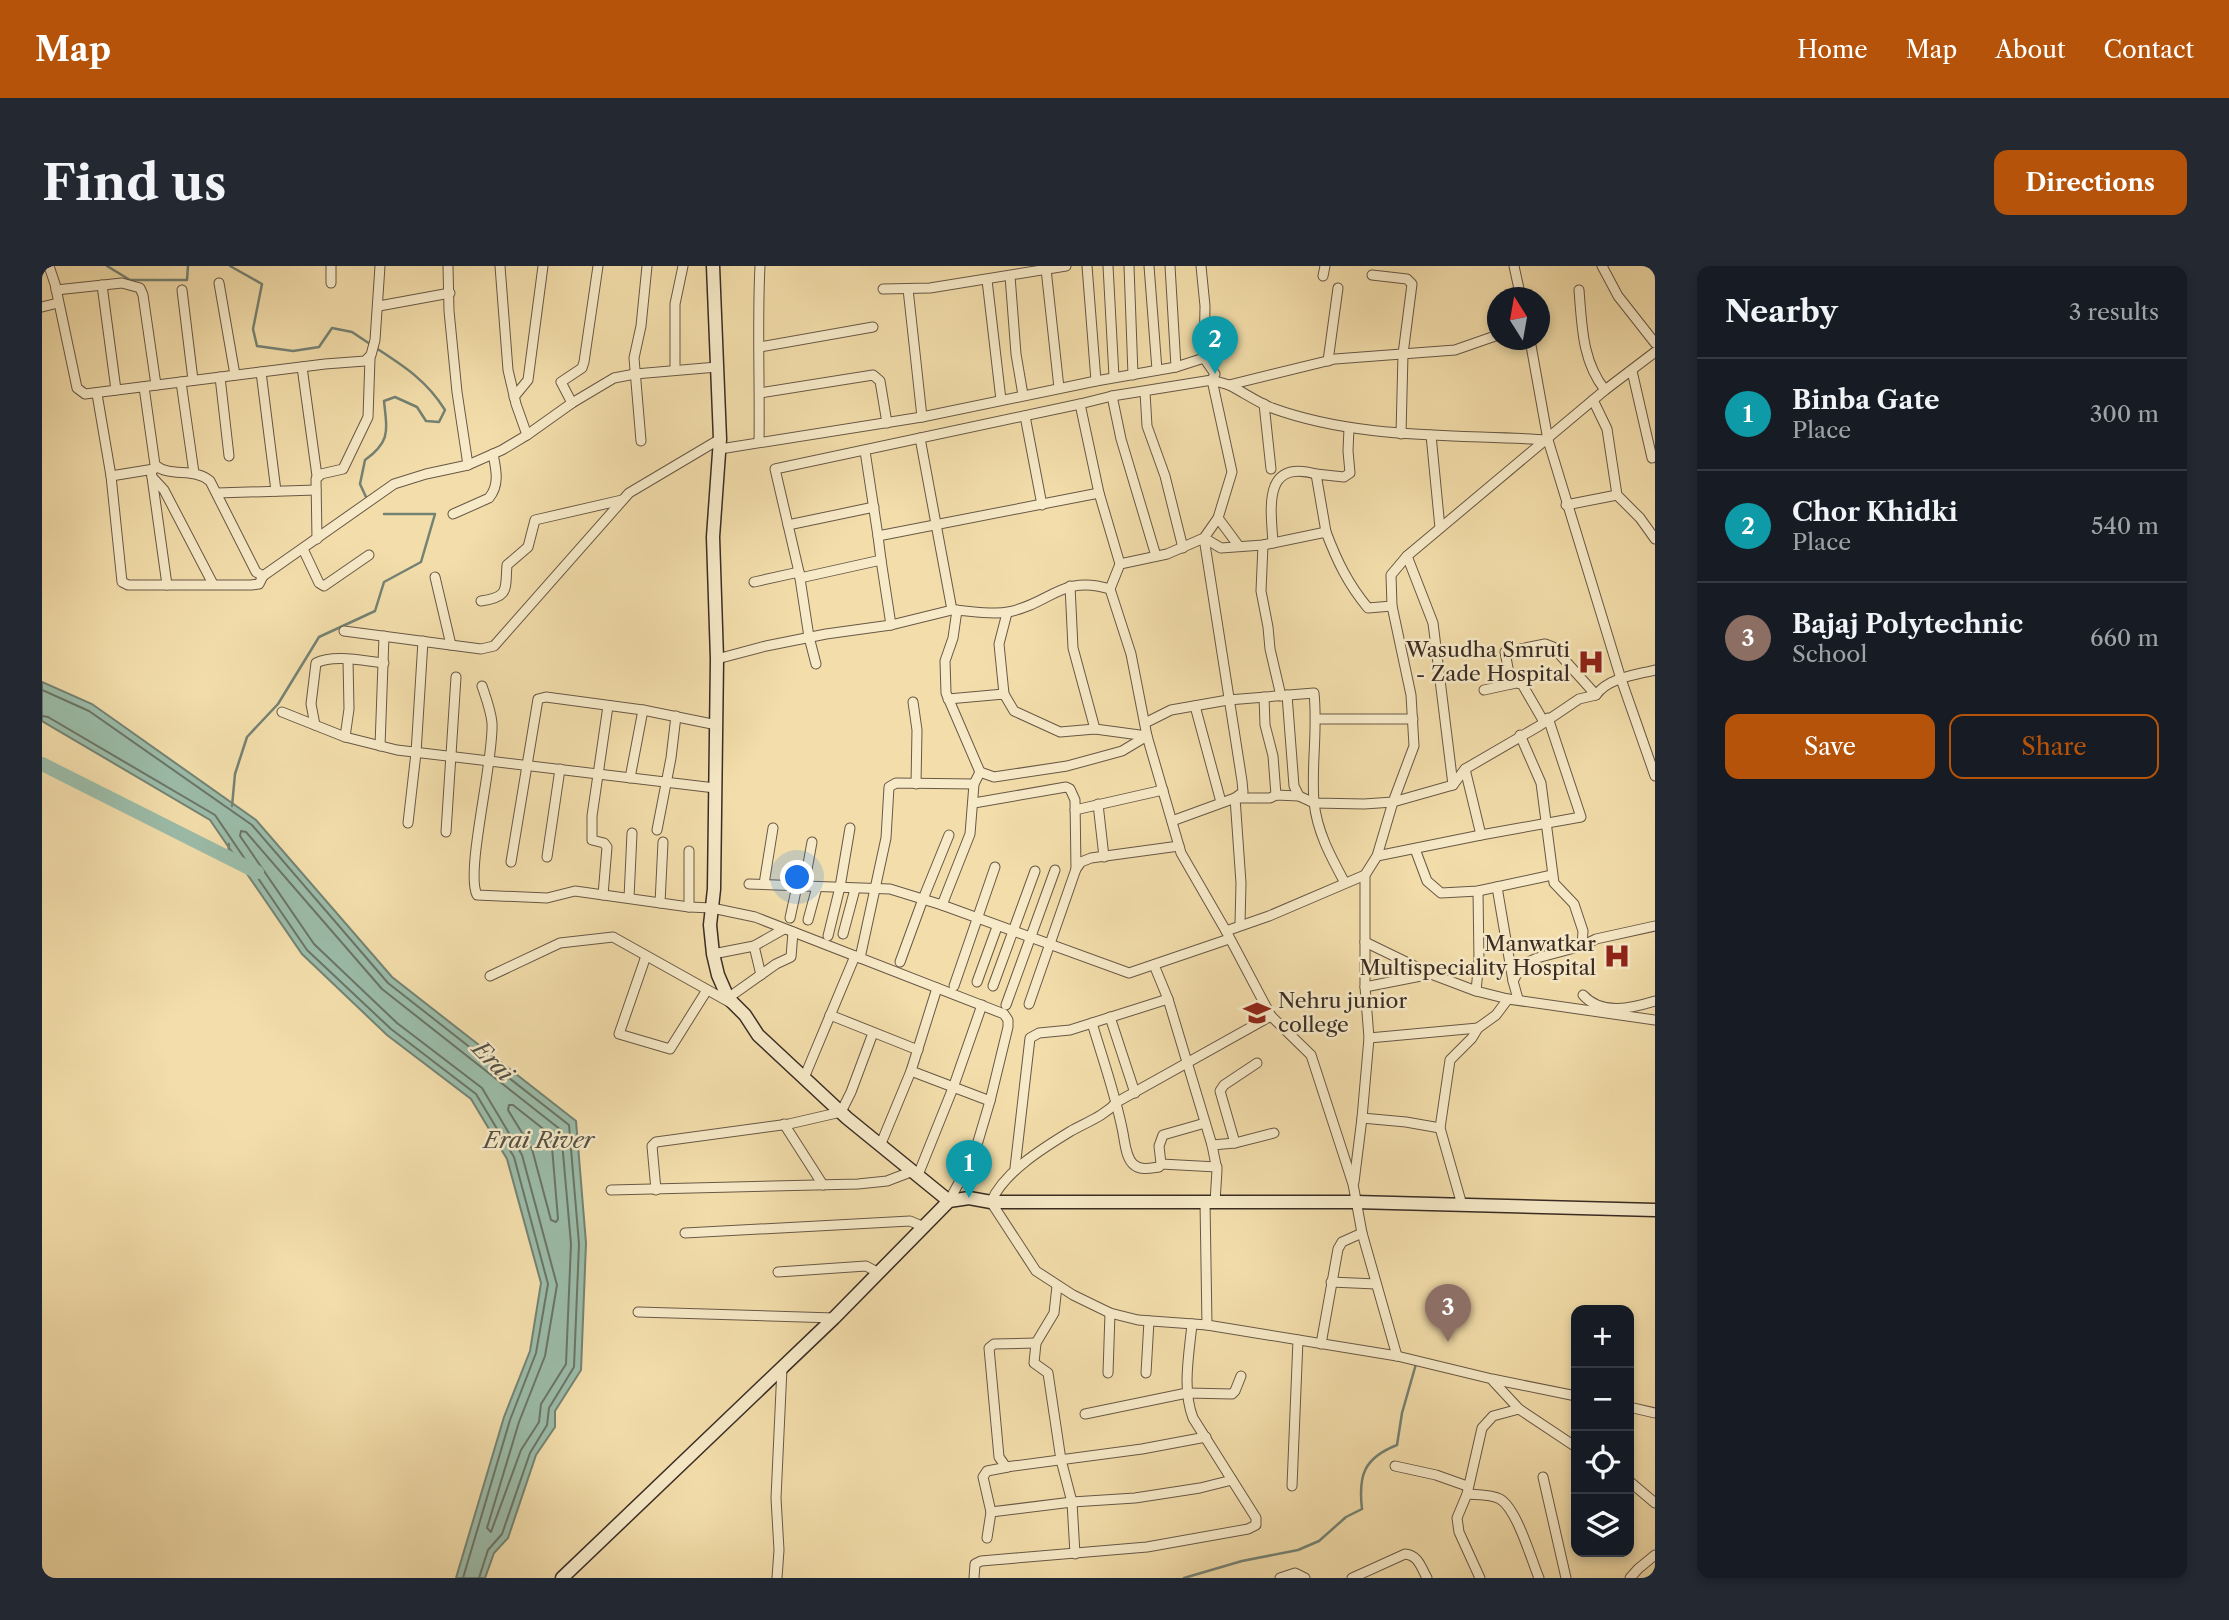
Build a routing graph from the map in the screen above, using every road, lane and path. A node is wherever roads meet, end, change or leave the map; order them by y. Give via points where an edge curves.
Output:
1 (49, 266) edge
2 (331, 266) edge
3 (380, 266) edge
4 (448, 266) edge
5 (500, 266) edge
6 (543, 266) edge
7 (598, 266) edge
8 (647, 266) edge
9 (683, 266) edge
10 (713, 266) edge
11 (760, 266) edge
12 (1066, 266) edge
13 (1087, 266) edge
14 (1108, 266) edge
15 (1129, 266) edge
16 (1149, 266) edge
17 (1170, 266) edge
18 (1201, 266) edge
19 (1514, 266) edge
20 (1602, 266) edge
21 (1046, 269) junction
22 (1010, 275) junction
23 (1372, 275) dead end
24 (987, 280) junction
25 (219, 283) dead end
26 (331, 283) dead end
27 (102, 285) junction
28 (1519, 287) edge
29 (1338, 288) dead end
30 (883, 289) dead end
31 (908, 289) junction
32 (56, 290) junction
33 (183, 290) dead end
34 (1579, 290) dead end
35 (450, 293) junction
36 (58, 303) junction
37 (379, 306) junction
38 (42, 307) edge
39 (873, 327) dead end
40 (1487, 339) edge
41 (1655, 343) edge
42 (760, 347) junction
43 (1532, 350) edge
44 (1655, 352) edge
45 (1403, 354) junction
46 (371, 356) junction
47 (1203, 358) junction
48 (1328, 361) junction
49 (302, 366) junction
50 (1177, 366) junction
51 (717, 367) junction
52 (675, 370) junction
53 (1157, 370) junction
54 (1632, 371) junction
55 (261, 372) junction
56 (635, 374) junction
57 (235, 375) junction
58 (1133, 375) junction
59 (220, 377) junction
60 (1114, 377) junction
61 (193, 380) junction
62 (1213, 380) junction
63 (1096, 381) junction
64 (181, 382) junction
65 (156, 385) junction
66 (1229, 385) junction
67 (144, 387) junction
68 (1059, 388) junction
69 (116, 390) junction
70 (1605, 390) junction
71 (1144, 392) junction
72 (760, 393) junction
73 (97, 394) junction
74 (1023, 395) junction
75 (1112, 396) junction
76 (514, 397) junction
77 (1001, 400) junction
78 (1593, 400) junction
79 (572, 403) junction
80 (1080, 404) junction
81 (1264, 404) junction
82 (1025, 416) junction
83 (922, 417) junction
84 (887, 423) junction
85 (1349, 428) junction
86 (1401, 434) junction
87 (527, 435) junction
88 (1431, 435) junction
89 (920, 438) junction
90 (1548, 440) junction
91 (641, 441) dead end
92 (759, 442) junction
93 (720, 444) junction
94 (865, 450) junction
95 (493, 454) junction
96 (229, 456) dead end
97 (1652, 458) dead end
98 (468, 466) junction
99 (1271, 469) dead end
100 (154, 472) junction
101 (194, 473) junction
102 (1316, 474) junction
103 (111, 476) junction
104 (317, 476) junction
105 (316, 490) junction
106 (276, 491) junction
107 (217, 493) junction
108 (1099, 493) junction
109 (1617, 495) junction
110 (622, 500) junction
111 (1042, 505) junction
112 (1566, 505) junction
113 (874, 507) junction
114 (453, 514) dead end
115 (1218, 517) junction
116 (788, 525) junction
117 (936, 526) junction
118 (1440, 528) junction
119 (1326, 532) junction
120 (878, 536) junction
121 (1205, 538) junction
122 (317, 539) junction
123 (1655, 539) edge
124 (1268, 544) junction
125 (1238, 545) junction
126 (1182, 548) junction
127 (303, 549) junction
128 (369, 555) dead end
129 (1156, 556) junction
130 (1407, 556) junction
131 (881, 560) junction
132 (1120, 564) junction
133 (800, 575) junction
134 (263, 576) junction
135 (435, 576) dead end
136 (754, 582) dead end
137 (213, 584) junction
138 (167, 585) junction
139 (1070, 586) junction
140 (1110, 589) junction
141 (481, 601) dead end
142 (1392, 606) junction
143 (954, 610) junction
144 (1007, 612) junction
145 (891, 625) junction
146 (344, 631) dead end
147 (384, 636) junction
148 (809, 637) junction
149 (423, 641) junction
150 (451, 645) junction
151 (717, 659) junction
152 (348, 660) junction
153 (384, 663) junction
154 (816, 664) dead end
155 (1655, 670) edge
156 (457, 677) dead end
157 (1621, 678) junction
158 (1511, 684) junction
159 (482, 687) dead end
160 (1484, 690) dead end
161 (1004, 694) junction
162 (1596, 695) junction
163 (1284, 696) junction
164 (1264, 697) junction
165 (948, 699) junction
166 (1228, 700) junction
167 (913, 702) dead end
168 (608, 706) junction
169 (1195, 706) junction
170 (643, 710) junction
171 (282, 712) dead end
172 (676, 716) junction
173 (1316, 719) junction
174 (1412, 719) junction
175 (1546, 720) junction
176 (1144, 723) junction
177 (315, 725) junction
178 (717, 725) junction
179 (1095, 729) junction
180 (1520, 735) junction
181 (1147, 736) junction
182 (345, 737) junction
183 (380, 746) junction
184 (416, 752) junction
185 (453, 757) junction
186 (490, 761) junction
187 (526, 765) junction
188 (560, 769) junction
189 (1465, 769) junction
190 (980, 772) junction
191 (599, 774) junction
192 (1655, 776) edge
193 (630, 778) junction
194 (666, 783) junction
195 (916, 784) junction
196 (974, 784) junction
197 (1453, 785) junction
198 (715, 788) junction
199 (1163, 790) junction
200 (1276, 795) junction
201 (1299, 796) junction
202 (1235, 798) junction
203 (1221, 802) junction
204 (1393, 802) junction
205 (974, 803) junction
206 (1314, 803) junction
207 (1098, 804) junction
208 (1075, 810) junction
209 (1172, 821) junction
210 (408, 823) dead end
211 (1547, 824) junction
212 (773, 828) dead end
213 (850, 828) dead end
214 (657, 830) dead end
215 (446, 832) dead end
216 (632, 833) dead end
217 (949, 835) dead end
218 (1481, 835) junction
219 (663, 842) dead end
220 (812, 842) dead end
221 (1179, 846) junction
222 (1415, 849) junction
223 (689, 851) dead end
224 (1377, 856) junction
225 (547, 857) dead end
226 (1104, 857) junction
227 (511, 862) dead end
228 (995, 867) dead end
229 (1076, 869) junction
230 (1055, 870) dead end
231 (1035, 871) dead end
232 (1365, 875) junction
233 (1552, 875) junction
234 (1345, 883) junction
235 (749, 884) dead end
236 (764, 884) junction
237 (800, 886) junction
238 (817, 887) junction
239 (840, 887) junction
240 (1497, 887) junction
241 (855, 888) junction
242 (877, 888) junction
243 (1478, 891) junction
244 (603, 895) junction
245 (629, 898) junction
246 (923, 899) junction
247 (660, 903) junction
248 (942, 905) junction
249 (689, 907) junction
250 (712, 908) junction
251 (790, 918) dead end
252 (977, 919) junction
253 (808, 920) dead end
254 (1240, 925) junction
255 (1655, 926) edge
256 (998, 927) junction
257 (789, 931) junction
258 (1013, 932) junction
259 (843, 934) dead end
260 (1228, 935) junction
261 (828, 936) dead end
262 (1031, 939) junction
263 (1365, 942) junction
264 (1050, 945) junction
265 (754, 946) junction
266 (1581, 946) junction
267 (713, 954) junction
268 (646, 956) junction
269 (857, 957) junction
270 (900, 962) dead end
271 (1154, 965) junction
272 (1431, 974) junction
273 (761, 975) junction
274 (490, 976) dead end
275 (1513, 981) junction
276 (976, 982) dead end
277 (954, 986) dead end
278 (993, 986) dead end
279 (1365, 987) junction
280 (937, 988) junction
281 (707, 990) junction
282 (1476, 991) junction
283 (1583, 995) dead end
284 (1168, 999) junction
285 (1513, 999) junction
286 (1655, 1001) edge
287 (732, 1002) junction
288 (1029, 1004) dead end
289 (982, 1005) junction
290 (1006, 1005) dead end
291 (830, 1015) junction
292 (1271, 1016) junction
293 (1110, 1017) junction
294 (1655, 1020) edge
295 (1092, 1023) junction
296 (1478, 1028) junction
297 (873, 1033) junction
298 (1368, 1038) junction
299 (918, 1050) junction
300 (1257, 1063) dead end
301 (1188, 1064) junction
302 (911, 1071) junction
303 (804, 1079) junction
304 (953, 1088) junction
305 (1135, 1093) junction
306 (990, 1101) junction
307 (1117, 1102) junction
308 (841, 1112) junction
309 (1362, 1118) junction
310 (1205, 1123) junction
311 (784, 1124) junction
312 (1440, 1128) junction
313 (1273, 1133) dead end
314 (1235, 1143) junction
315 (1212, 1145) junction
316 (880, 1146) junction
317 (1161, 1164) junction
318 (1217, 1167) junction
319 (1015, 1168) junction
320 (916, 1173) junction
321 (1353, 1184) junction
322 (823, 1185) junction
323 (656, 1189) junction
324 (611, 1190) dead end
325 (949, 1201) junction
326 (991, 1202) junction
327 (1210, 1202) junction
328 (1355, 1202) junction
329 (1462, 1205) junction
330 (1655, 1210) edge
331 (924, 1227) junction
332 (1362, 1233) junction
333 (685, 1234) dead end
334 (778, 1272) dead end
335 (879, 1273) junction
336 (1331, 1282) junction
337 (1376, 1284) junction
338 (1058, 1286) junction
339 (638, 1312) dead end
340 (1110, 1313) junction
341 (834, 1318) junction
342 (1149, 1321) junction
343 (1192, 1324) junction
344 (1207, 1325) junction
345 (1298, 1340) junction
346 (1036, 1343) junction
347 (1321, 1344) junction
348 (1397, 1356) junction
349 (782, 1368) junction
350 (1108, 1373) dead end
351 (1146, 1373) dead end
352 (1241, 1376) dead end
353 (1492, 1380) junction
354 (1187, 1393) junction
355 (1571, 1395) edge
356 (1634, 1408) edge
357 (1519, 1409) junction
358 (1655, 1413) edge
359 (1084, 1414) dead end
360 (1206, 1437) junction
361 (1571, 1444) edge
362 (1061, 1460) junction
363 (1395, 1466) dead end
364 (1007, 1467) junction
365 (1543, 1477) dead end
366 (1232, 1480) junction
367 (1634, 1485) edge
368 (1292, 1486) dead end
369 (1467, 1490) junction
370 (1072, 1502) junction
371 (1655, 1503) edge
372 (991, 1512) junction
373 (987, 1538) dead end
374 (1075, 1554) junction
375 (1655, 1555) edge
376 (562, 1578) edge
377 (777, 1578) edge
378 (974, 1578) edge
379 (1280, 1578) edge
380 (1305, 1578) edge
381 (1352, 1578) edge
382 (1427, 1578) edge
383 (1480, 1578) edge
384 (1539, 1578) edge
385 (1566, 1578) edge
386 (1630, 1578) edge

1 - 32 street
2 - 26 street
3 - 37 street
4 - 35 street
5 - 76 street
6 - 76 street via 528,380
7 - 79 street via 584,362 561,382
8 - 56 street
9 - 52 street via 675,304
10 - 51 main road
11 - 42 street
12 - 21 street
13 - 63 street
14 - 60 street
15 - 58 street
16 - 53 street
17 - 50 street
18 - 47 street
19 - 28 street
20 - 41 street via 1618,296
21 - 22 street
21 - 68 street
22 - 24 street
22 - 74 street
23 - 45 street via 1411,282
24 - 31 street
24 - 77 street
25 - 57 street
27 - 32 street
27 - 65 street via 128,284 142,291
27 - 69 street
29 - 48 street
30 - 31 street
31 - 83 street
32 - 36 street
33 - 61 street
34 - 70 street via 1586,356
35 - 37 street
35 - 98 street
36 - 38 street
36 - 73 street via 77,388 83,394
37 - 46 street
39 - 42 street
40 - 45 street via 1455,350
42 - 72 street
43 - 90 street
44 - 54 street
45 - 48 street
45 - 86 street
46 - 49 street via 362,361
46 - 104 street via 365,427 344,468
47 - 50 street
47 - 62 street via 1215,374
48 - 66 street
49 - 55 street
49 - 104 street
50 - 53 street
51 - 52 street
51 - 93 main road
52 - 56 street
53 - 58 street
54 - 70 street
54 - 97 street
55 - 57 street
55 - 106 street
56 - 79 street via 614,378
56 - 91 street
57 - 59 street
58 - 60 street
59 - 61 street
59 - 96 street
60 - 63 street
61 - 64 street
62 - 66 street
62 - 71 street
62 - 115 street via 1232,472
63 - 68 street
64 - 65 street
64 - 101 street
65 - 67 street
66 - 81 street
67 - 69 street
67 - 100 street
68 - 74 street
69 - 73 street
70 - 78 street
71 - 75 street
71 - 126 street via 1147,426 1165,476
72 - 84 street via 876,376
72 - 92 street
73 - 103 street
74 - 77 street
75 - 80 street
75 - 129 street
76 - 87 street
77 - 83 street
78 - 90 street
78 - 109 street via 1607,429
79 - 87 street
80 - 82 street
80 - 108 street
81 - 85 street
81 - 99 street
82 - 89 street
82 - 111 street
83 - 84 street
84 - 92 street
85 - 86 street
85 - 102 street via 1350,473 1344,477
86 - 88 street
87 - 95 street
88 - 90 street
88 - 118 street
89 - 94 street
89 - 117 street
90 - 112 street
90 - 118 street
92 - 93 street
93 - 110 street
93 - 151 main road via 713,537
94 - 113 street
94 - 116 street via 775,469
95 - 98 street
95 - 114 street via 493,493
98 - 122 street via 394,484
100 - 101 street
100 - 103 street
100 - 137 street
100 - 138 street
101 - 107 street via 208,479
102 - 119 street
102 - 124 street via 1296,472 1278,481 1271,496
103 - 138 street via 122,582
104 - 105 street
105 - 106 street
105 - 122 street
106 - 107 street
107 - 134 street via 256,572
108 - 111 street
108 - 132 street
109 - 112 street
109 - 123 street
110 - 141 street via 535,520 528,547 507,565 504,593
110 - 150 street via 502,639 486,649
111 - 117 street
112 - 157 street
113 - 116 street
113 - 120 street
115 - 121 street
115 - 125 street
116 - 133 street
117 - 120 street
117 - 143 street
118 - 130 street
119 - 124 street
119 - 142 street via 1350,587 1368,608
120 - 131 street
121 - 125 street via 1221,548
121 - 126 street
121 - 166 street
122 - 127 street
124 - 125 street
124 - 163 street via 1261,591 1270,649
126 - 129 street
127 - 128 street via 324,586
127 - 134 street
129 - 132 street
130 - 142 street via 1391,575
130 - 197 street via 1433,622
131 - 133 street
131 - 145 street
132 - 140 street
133 - 136 street
133 - 148 street
134 - 137 street via 254,585
135 - 150 street
137 - 138 street
139 - 140 street via 1092,583
139 - 144 street
139 - 179 street via 1073,648
140 - 176 street via 1131,654
142 - 174 street
143 - 144 street
143 - 145 street
143 - 165 street via 953,639 945,661
144 - 161 street via 999,644
145 - 148 street
146 - 147 street
147 - 149 street
147 - 153 street
148 - 151 street
148 - 154 street
149 - 150 street
149 - 184 street
151 - 178 main road
152 - 153 street
152 - 177 street via 316,663 311,704
152 - 182 street
153 - 183 street
155 - 157 street
156 - 185 street
157 - 162 street via 1601,687
157 - 192 street
158 - 160 street
158 - 162 street via 1505,652 1545,644 1553,647
158 - 175 street via 1525,688
159 - 186 street via 492,723
161 - 165 street
161 - 179 street via 1014,711 1060,732
162 - 175 street via 1579,699
163 - 164 street
163 - 173 street via 1314,693
163 - 201 street
164 - 166 street
164 - 200 street
165 - 190 street
166 - 169 street
166 - 202 street via 1243,792
167 - 195 street via 918,730
168 - 170 street
168 - 187 street via 538,699
168 - 191 street
169 - 176 street via 1171,710
169 - 203 street
170 - 172 street
170 - 193 street
171 - 177 street
172 - 178 street
172 - 194 street
173 - 174 street
173 - 206 street
174 - 204 street via 1414,746
175 - 180 street
175 - 211 street via 1581,817
176 - 181 street
177 - 182 street
178 - 198 main road
179 - 181 street
180 - 189 street
180 - 211 street via 1539,777
181 - 190 street via 1122,751 1067,766 993,777
181 - 199 street
182 - 183 street
183 - 184 street
184 - 185 street
184 - 210 street
185 - 186 street
185 - 215 street
186 - 187 street
186 - 244 street via 473,875 477,895 547,898 569,890
187 - 188 street
187 - 227 street
188 - 191 street
188 - 225 street
189 - 197 street
189 - 218 street
190 - 196 street
191 - 193 street
191 - 244 street via 592,840 607,847
193 - 194 street
194 - 198 street
194 - 214 street
195 - 196 street
195 - 242 street via 889,787
196 - 205 street
197 - 204 street
198 - 250 main road
199 - 207 street
199 - 209 street
200 - 201 street
200 - 202 street
201 - 206 street
202 - 203 street
202 - 254 street
203 - 209 street
204 - 206 street
204 - 224 street
205 - 208 street via 1066,787 1073,793
205 - 248 street via 971,834
206 - 234 street via 1325,846
207 - 208 street
207 - 226 street
208 - 229 street
209 - 221 street
211 - 218 street
211 - 233 street
212 - 236 street
213 - 239 street
216 - 245 street
217 - 246 street
218 - 222 street
219 - 247 street
220 - 237 street
221 - 226 street
221 - 260 street
222 - 224 street
222 - 243 street via 1427,881 1441,893
223 - 249 street
224 - 232 street
226 - 229 street via 1085,860
228 - 252 street
229 - 264 street
230 - 262 street
231 - 258 street
232 - 234 street
232 - 263 street
233 - 240 street
233 - 266 street via 1574,904 1583,931
234 - 254 street
235 - 236 street
236 - 237 street
237 - 238 street
237 - 251 street
238 - 239 street
238 - 253 street
239 - 241 street
239 - 261 street
240 - 243 street
240 - 275 street
241 - 242 street
241 - 259 street
242 - 246 street
242 - 269 street
243 - 282 street
244 - 245 street
245 - 247 street
246 - 248 street
246 - 270 street
247 - 249 street
248 - 252 street
249 - 250 street
250 - 257 street via 755,917
250 - 267 main road
252 - 256 street
252 - 277 street
254 - 260 street
255 - 266 street
256 - 258 street
256 - 276 street
257 - 265 street
257 - 269 street
257 - 273 street via 792,957
258 - 262 street
258 - 278 street
260 - 271 street
260 - 292 street
262 - 264 street
262 - 290 street
263 - 272 street
263 - 279 street
264 - 271 street via 1121,972
264 - 288 street
265 - 267 street
265 - 273 street
266 - 275 street via 1522,965
267 - 287 main road
268 - 274 street via 613,937 571,940
268 - 281 street
268 - 281 street via 619,1034 670,1049
269 - 280 street
269 - 291 street
271 - 284 street
272 - 279 street
272 - 282 street
273 - 287 street
275 - 285 street
279 - 298 street
280 - 289 street
280 - 299 street
281 - 287 street
282 - 285 street
283 - 286 street via 1595,1004 1620,1010
284 - 293 street
284 - 301 street
285 - 294 street
285 - 296 street
287 - 303 main road via 758,1035
289 - 304 street
289 - 306 street via 1004,1014 1008,1022
291 - 297 street
291 - 303 street
292 - 301 street
292 - 321 street via 1311,1055
293 - 295 street
293 - 305 street
295 - 307 street
295 - 319 street via 1036,1033 1029,1040
296 - 298 street
296 - 312 street via 1450,1060
297 - 299 street
297 - 308 street
298 - 309 street
299 - 302 street
300 - 314 street via 1220,1091
301 - 305 street
301 - 310 street
302 - 304 street
302 - 316 street
303 - 308 main road
304 - 306 street
304 - 320 street
305 - 307 street
306 - 325 street via 974,1155
307 - 317 street via 1132,1163 1145,1169
307 - 319 street
308 - 311 street
308 - 316 main road
309 - 312 street
309 - 321 street
310 - 315 street
310 - 317 street via 1163,1135
311 - 322 street
311 - 323 street via 654,1143
312 - 329 street
313 - 314 street
314 - 315 street
315 - 318 street
316 - 320 main road
317 - 318 street
318 - 327 street
319 - 326 street
320 - 322 street via 873,1183
320 - 325 main road
321 - 328 street
322 - 323 street
323 - 324 street
325 - 326 main road
325 - 331 main road
326 - 327 main road
326 - 338 street via 1036,1272
327 - 328 main road
327 - 344 street
328 - 329 main road
328 - 332 street
329 - 330 main road
331 - 333 street via 910,1221
331 - 335 main road
332 - 336 street via 1340,1245
332 - 337 street
334 - 335 street via 866,1266
335 - 341 main road
336 - 337 street
336 - 347 street
337 - 348 street
338 - 340 street
338 - 346 street via 1054,1313
339 - 341 street
340 - 342 street
340 - 350 street
341 - 349 main road
342 - 343 street
342 - 351 street
343 - 344 street
343 - 354 street
344 - 345 street
345 - 347 street
345 - 368 street
346 - 362 street via 1034,1363 1048,1373
346 - 364 street via 993,1344 989,1348 999,1457
347 - 348 street
348 - 353 street
349 - 376 main road
349 - 377 street
352 - 354 street via 1232,1394
353 - 355 street
353 - 357 street
354 - 359 street
354 - 360 street via 1193,1418
356 - 358 street
357 - 361 street
357 - 369 street via 1493,1416 1482,1428
360 - 362 street
360 - 366 street
362 - 364 street
362 - 370 street
363 - 369 street via 1436,1475
364 - 372 street via 987,1471 983,1477
365 - 385 street
366 - 370 street via 1135,1498
366 - 374 street via 1256,1518 1252,1528 1147,1547
367 - 371 street
369 - 383 street via 1457,1518 1459,1532
369 - 384 street via 1505,1503
370 - 372 street
370 - 374 street
372 - 373 street
374 - 378 street via 981,1561 975,1564
375 - 386 street
379 - 380 street via 1295,1573
381 - 382 street via 1405,1554 1417,1559

